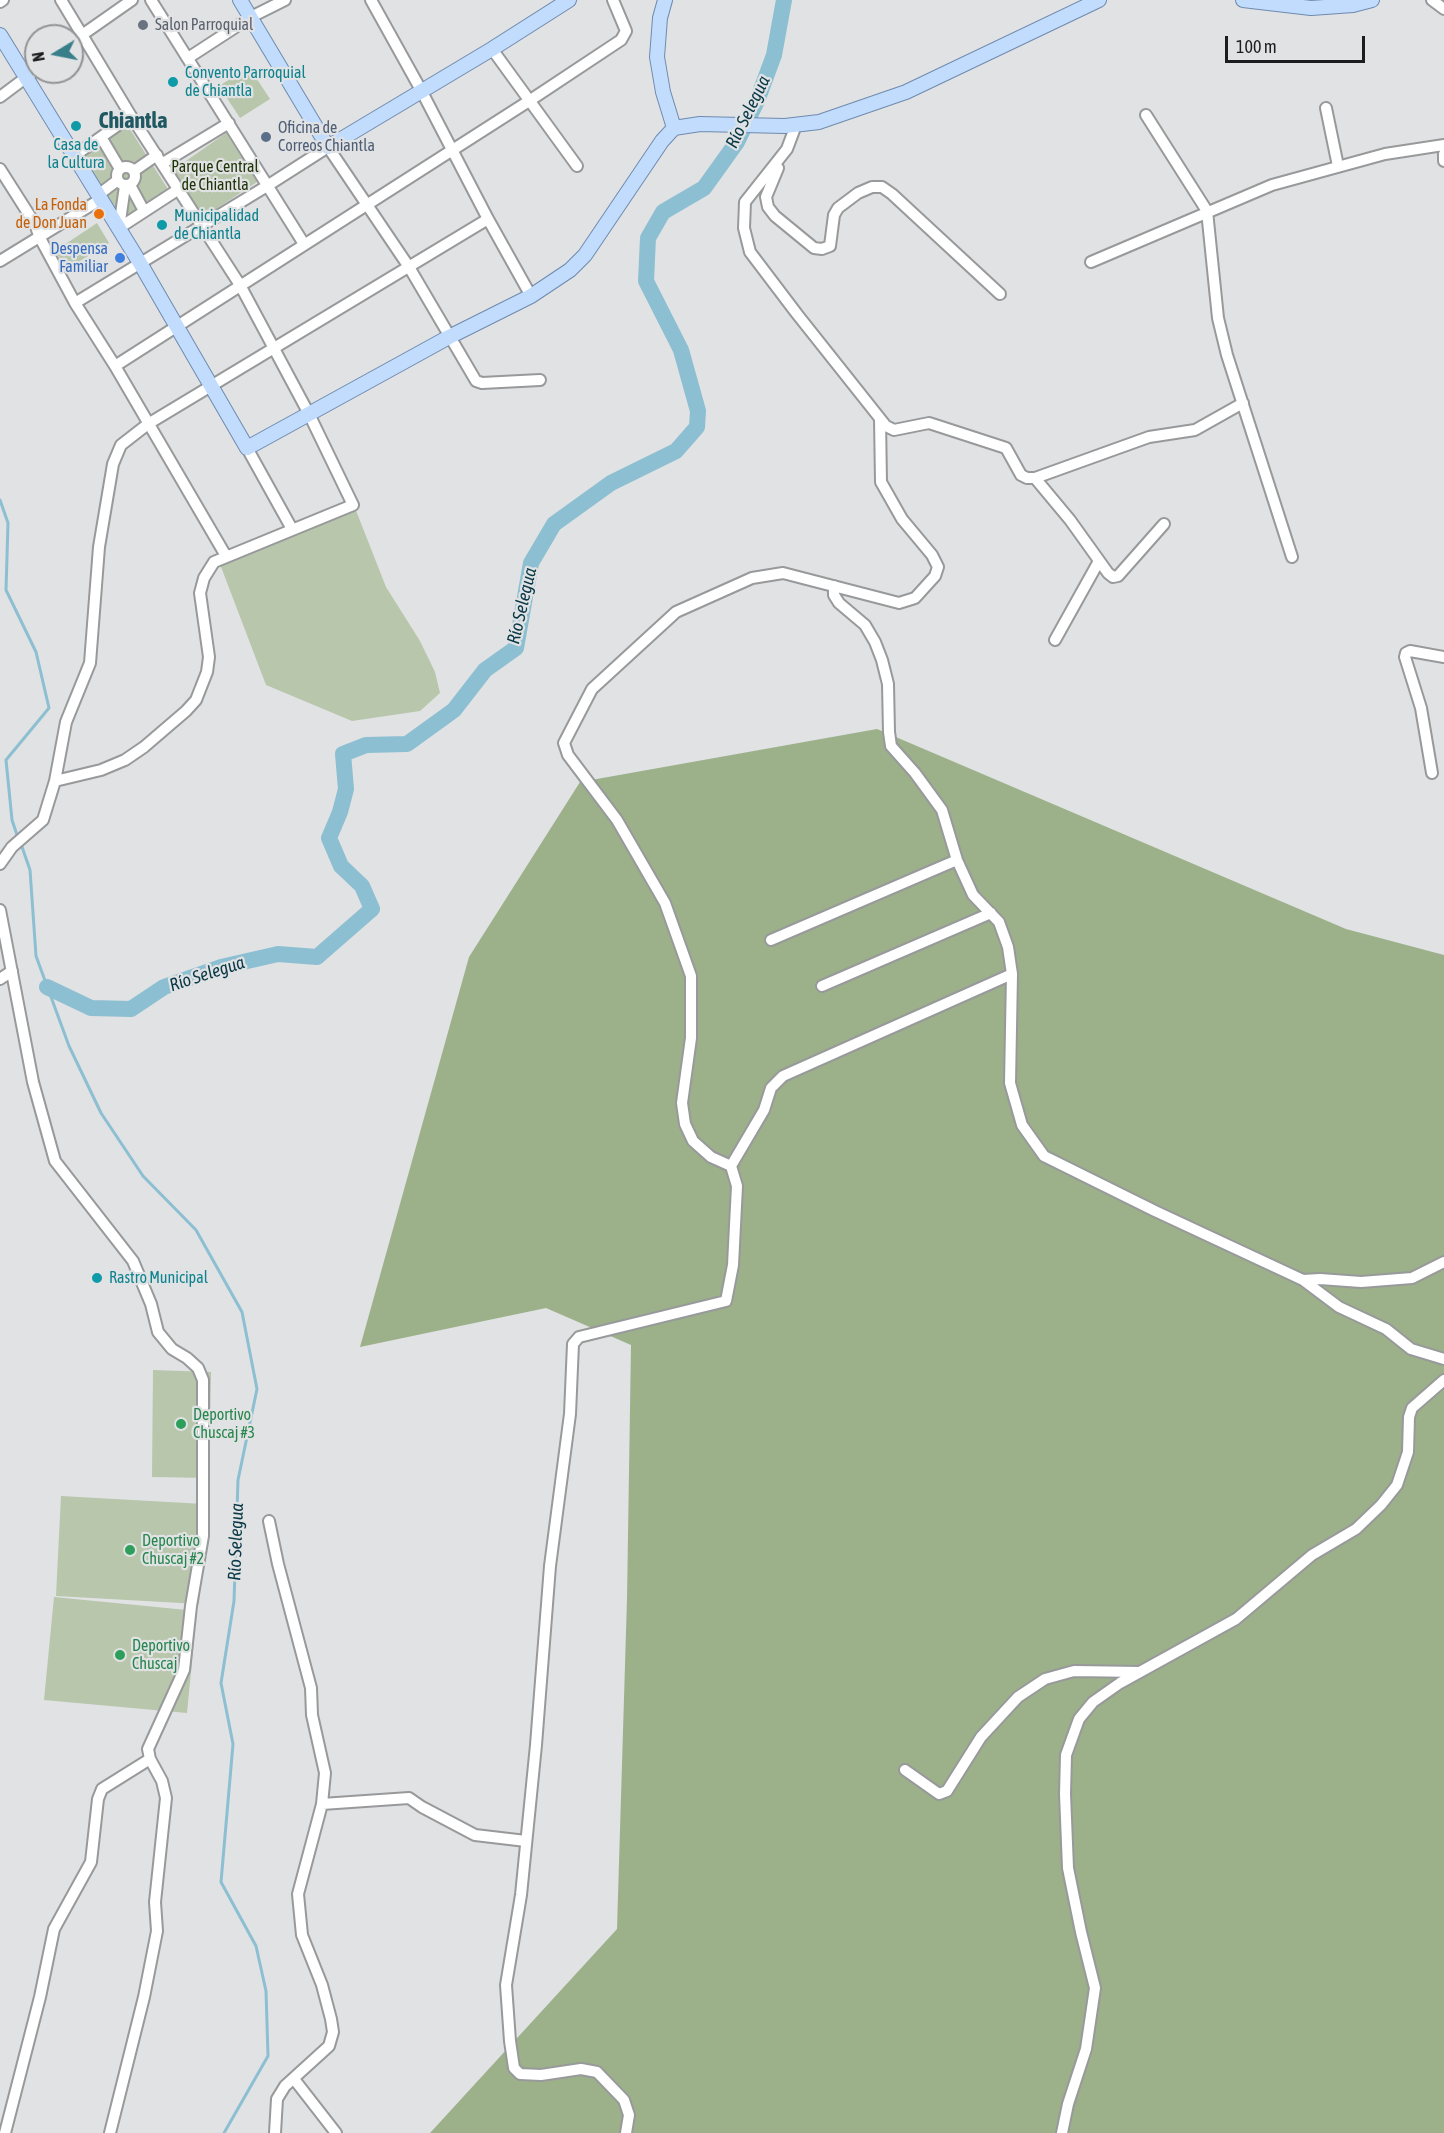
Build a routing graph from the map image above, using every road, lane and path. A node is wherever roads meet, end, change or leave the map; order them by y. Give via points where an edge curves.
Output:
1 (61, 0) edge
2 (132, 0) edge
3 (151, 0) edge
4 (240, 0) edge
5 (285, 0) edge
6 (371, 0) edge
7 (568, 0) edge
8 (612, 0) edge
9 (665, 0) edge
10 (1099, 0) edge
11 (1243, 0) edge
12 (1372, 0) edge
13 (1432, 0) edge
14 (1444, 9) edge
15 (251, 16) junction
16 (75, 24) edge
17 (84, 34) edge
18 (0, 35) edge
19 (84, 38) edge
20 (492, 49) junction
21 (188, 58) junction
22 (24, 65) edge
23 (24, 79) edge
24 (36, 84) edge
25 (422, 90) junction
26 (0, 97) edge
27 (529, 101) junction
28 (1326, 108) dead end
29 (1146, 115) dead end
30 (131, 116) junction
31 (229, 123) junction
32 (790, 126) junction
33 (674, 129) junction
34 (102, 137) junction
35 (1444, 145) edge
36 (328, 147) junction
37 (453, 149) junction
38 (787, 149) junction
39 (74, 156) junction
40 (160, 159) junction
41 (577, 166) dead end
42 (1338, 166) junction
43 (0, 169) edge
44 (123, 180) junction
45 (267, 186) junction
46 (178, 189) junction
47 (99, 197) junction
48 (367, 204) junction
49 (144, 211) junction
50 (1207, 211) junction
51 (488, 219) junction
52 (203, 225) junction
53 (118, 228) junction
54 (40, 238) junction
55 (303, 244) junction
56 (0, 261) edge
57 (1091, 262) dead end
58 (140, 263) junction
59 (409, 267) junction
60 (240, 285) junction
61 (999, 294) dead end
62 (531, 296) junction
63 (75, 303) junction
64 (176, 325) junction
65 (449, 337) junction
66 (274, 347) junction
67 (115, 366) junction
68 (540, 380) dead end
69 (210, 387) junction
70 (1243, 403) junction
71 (309, 414) junction
72 (880, 419) junction
73 (148, 424) junction
74 (248, 447) junction
75 (1035, 478) junction
76 (1164, 524) dead end
77 (292, 529) junction
78 (226, 556) junction
79 (1292, 557) dead end
80 (1099, 561) junction
81 (834, 586) junction
82 (1055, 640) dead end
83 (1444, 657) edge
84 (1432, 773) dead end
85 (54, 781) junction
86 (957, 860) junction
87 (0, 864) edge
88 (0, 910) edge
89 (991, 913) junction
90 (771, 940) dead end
91 (12, 971) junction
92 (1012, 974) junction
93 (0, 979) edge
94 (822, 986) dead end
95 (731, 1166) junction
96 (1444, 1262) edge
97 (1303, 1280) junction
98 (1444, 1359) edge
99 (1444, 1380) edge
100 (269, 1521) dead end
101 (1143, 1672) junction
102 (150, 1759) junction
103 (904, 1770) dead end
104 (322, 1804) junction
105 (526, 1841) junction
106 (294, 2079) junction
107 (5, 2133) edge
108 (110, 2133) edge
109 (275, 2133) edge
110 (336, 2133) edge
111 (626, 2133) edge
112 (1062, 2133) edge

1 - 16 street
2 - 17 street
3 - 21 street
4 - 15 main road
5 - 15 street
6 - 25 street
7 - 20 main road
8 - 27 street via 626,31 621,40
9 - 33 main road via 657,57
10 - 32 main road via 906,92 819,122
11 - 12 main road via 1311,8
13 - 14 street
15 - 21 street
15 - 36 main road
18 - 22 main road
19 - 30 street
20 - 25 main road
20 - 27 street
21 - 31 street
23 - 26 street
24 - 39 main road
25 - 36 main road
25 - 37 street
27 - 37 street
27 - 41 street
28 - 42 street
29 - 50 street
30 - 34 street
30 - 40 street
31 - 40 street
31 - 45 street
32 - 33 main road via 688,124
32 - 38 street
33 - 62 main road via 585,255
34 - 39 street
34 - 44 street
35 - 42 street
36 - 45 street
36 - 48 street
37 - 48 street
37 - 51 street
38 - 61 street via 766,197 768,207 814,248 830,246 838,208 858,193 882,187
38 - 72 street via 745,202 744,228 750,252
39 - 47 main road
40 - 44 street via 134,171 135,179
40 - 46 street
42 - 50 street via 1272,185
43 - 54 street
44 - 47 street
44 - 49 street
44 - 53 street
45 - 52 street
45 - 55 street
46 - 49 street
46 - 52 street
47 - 53 main road
47 - 54 street
48 - 55 street
48 - 59 street
49 - 53 street
50 - 57 street
50 - 70 street via 1218,318
51 - 59 street
51 - 62 street
52 - 58 street
52 - 60 street
53 - 58 main road
54 - 56 street
54 - 63 street
55 - 60 street
58 - 63 street
58 - 64 main road
59 - 65 street
59 - 66 street
60 - 64 street
60 - 66 street
62 - 65 main road
63 - 67 street
64 - 67 street
64 - 69 main road
65 - 68 street via 476,381
65 - 71 main road
66 - 69 street
66 - 71 street
67 - 73 street
69 - 73 street
69 - 74 main road
70 - 75 street via 1195,430 1149,437
70 - 79 street
71 - 74 main road
71 - 77 street via 353,505
72 - 75 street via 894,430 929,423 1006,448 1021,475
72 - 81 street via 881,482 902,519 938,567 915,598 899,603
73 - 78 street
73 - 85 street via 121,445 113,464 99,547 90,663 66,722
74 - 77 street
75 - 80 street
76 - 80 street via 1118,576 1113,577
77 - 78 street
78 - 85 street via 214,562 200,593 209,657 196,700 125,760
80 - 82 street
81 - 86 street via 839,603 865,625 875,642 888,684 891,746 942,810
81 - 95 street via 783,573 752,578 676,612 592,689 564,743 568,755 617,820 665,903 691,976 691,1038 682,1103 685,1124 693,1141 711,1157
83 - 84 street via 1410,651 1405,657 1421,708
85 - 87 street via 43,820 12,847
86 - 89 street via 973,896
86 - 90 street
88 - 91 street
89 - 92 street via 999,922 1008,947
89 - 94 street
91 - 93 street
91 - 102 street via 33,1082 55,1161 134,1261 158,1332 172,1349 198,1368 203,1380 203,1536 184,1670 148,1749
92 - 95 street via 783,1076 771,1088 764,1110
92 - 97 street via 1010,1083 1023,1125 1044,1156
95 - 105 street via 737,1186 736,1229 726,1301 579,1337 573,1344 570,1414 550,1566
96 - 97 street via 1412,1278 1361,1282
97 - 98 street via 1339,1307 1386,1329 1412,1349
99 - 101 street via 1412,1408 1408,1452 1397,1485 1381,1505 1356,1529 1312,1555 1236,1619
100 - 104 street via 311,1688 312,1714 325,1773
101 - 103 street via 1074,1671 1045,1679 1018,1697 981,1737 947,1791 939,1794
101 - 112 street via 1093,1702 1079,1719 1066,1755 1068,1868 1095,1988 1086,2049
102 - 107 street via 102,1789 98,1799 91,1862 54,1929
102 - 108 street via 166,1798 155,1902 157,1931
104 - 105 street via 409,1798 475,1835
104 - 106 street via 298,1894 302,1935 322,1985 333,2032 329,2046
105 - 111 street via 518,1921 506,1985 513,2068 520,2074 581,2069 597,2072 624,2100 629,2115
106 - 109 street via 278,2099
106 - 110 street

